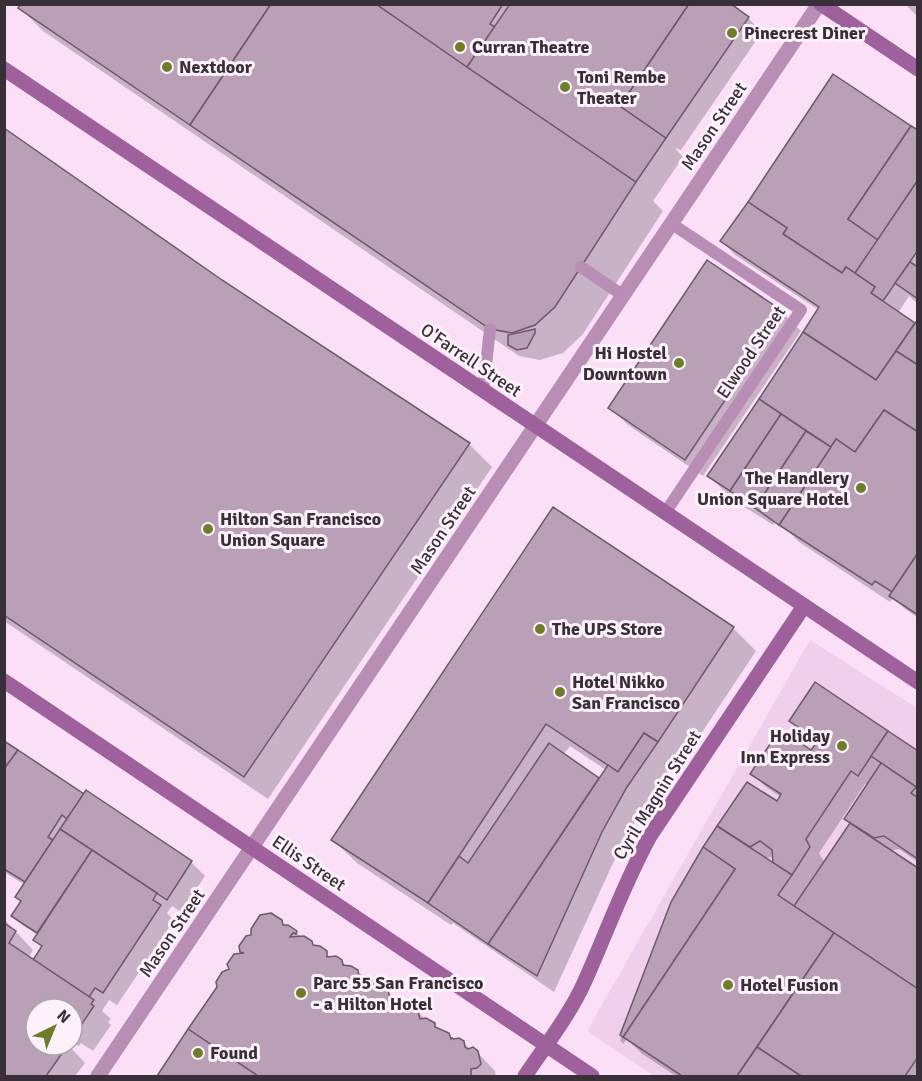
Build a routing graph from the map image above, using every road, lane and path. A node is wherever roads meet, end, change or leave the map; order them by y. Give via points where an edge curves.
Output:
1 (820, 4) edge
2 (4, 69) edge
3 (918, 69) edge
4 (672, 224) junction
5 (581, 267) dead end
6 (624, 296) junction
7 (490, 329) dead end
8 (483, 391) junction
9 (536, 427) junction
10 (665, 513) junction
11 (804, 606) junction
12 (4, 681) edge
13 (918, 682) edge
14 (252, 848) junction
15 (546, 1045) junction
16 (98, 1077) edge
17 (525, 1077) edge
18 (592, 1077) edge

1 - 3 street
1 - 4 street, Mason Street
2 - 8 street, O'Farrell Street
4 - 6 street, Mason Street
4 - 10 lane, Elwood Street via 801,310
5 - 6 lane
6 - 9 street, Mason Street
7 - 8 lane
8 - 9 street, O'Farrell Street
9 - 10 street, O'Farrell Street
9 - 14 street, Mason Street
10 - 11 street, O'Farrell Street
11 - 13 street, O'Farrell Street
11 - 15 street, Cyril Magnin Street via 650,836 583,984
12 - 14 street, Ellis Street
14 - 15 street, Ellis Street
14 - 16 street, Mason Street
15 - 17 street, Cyril Magnin Street
15 - 18 street, Ellis Street

